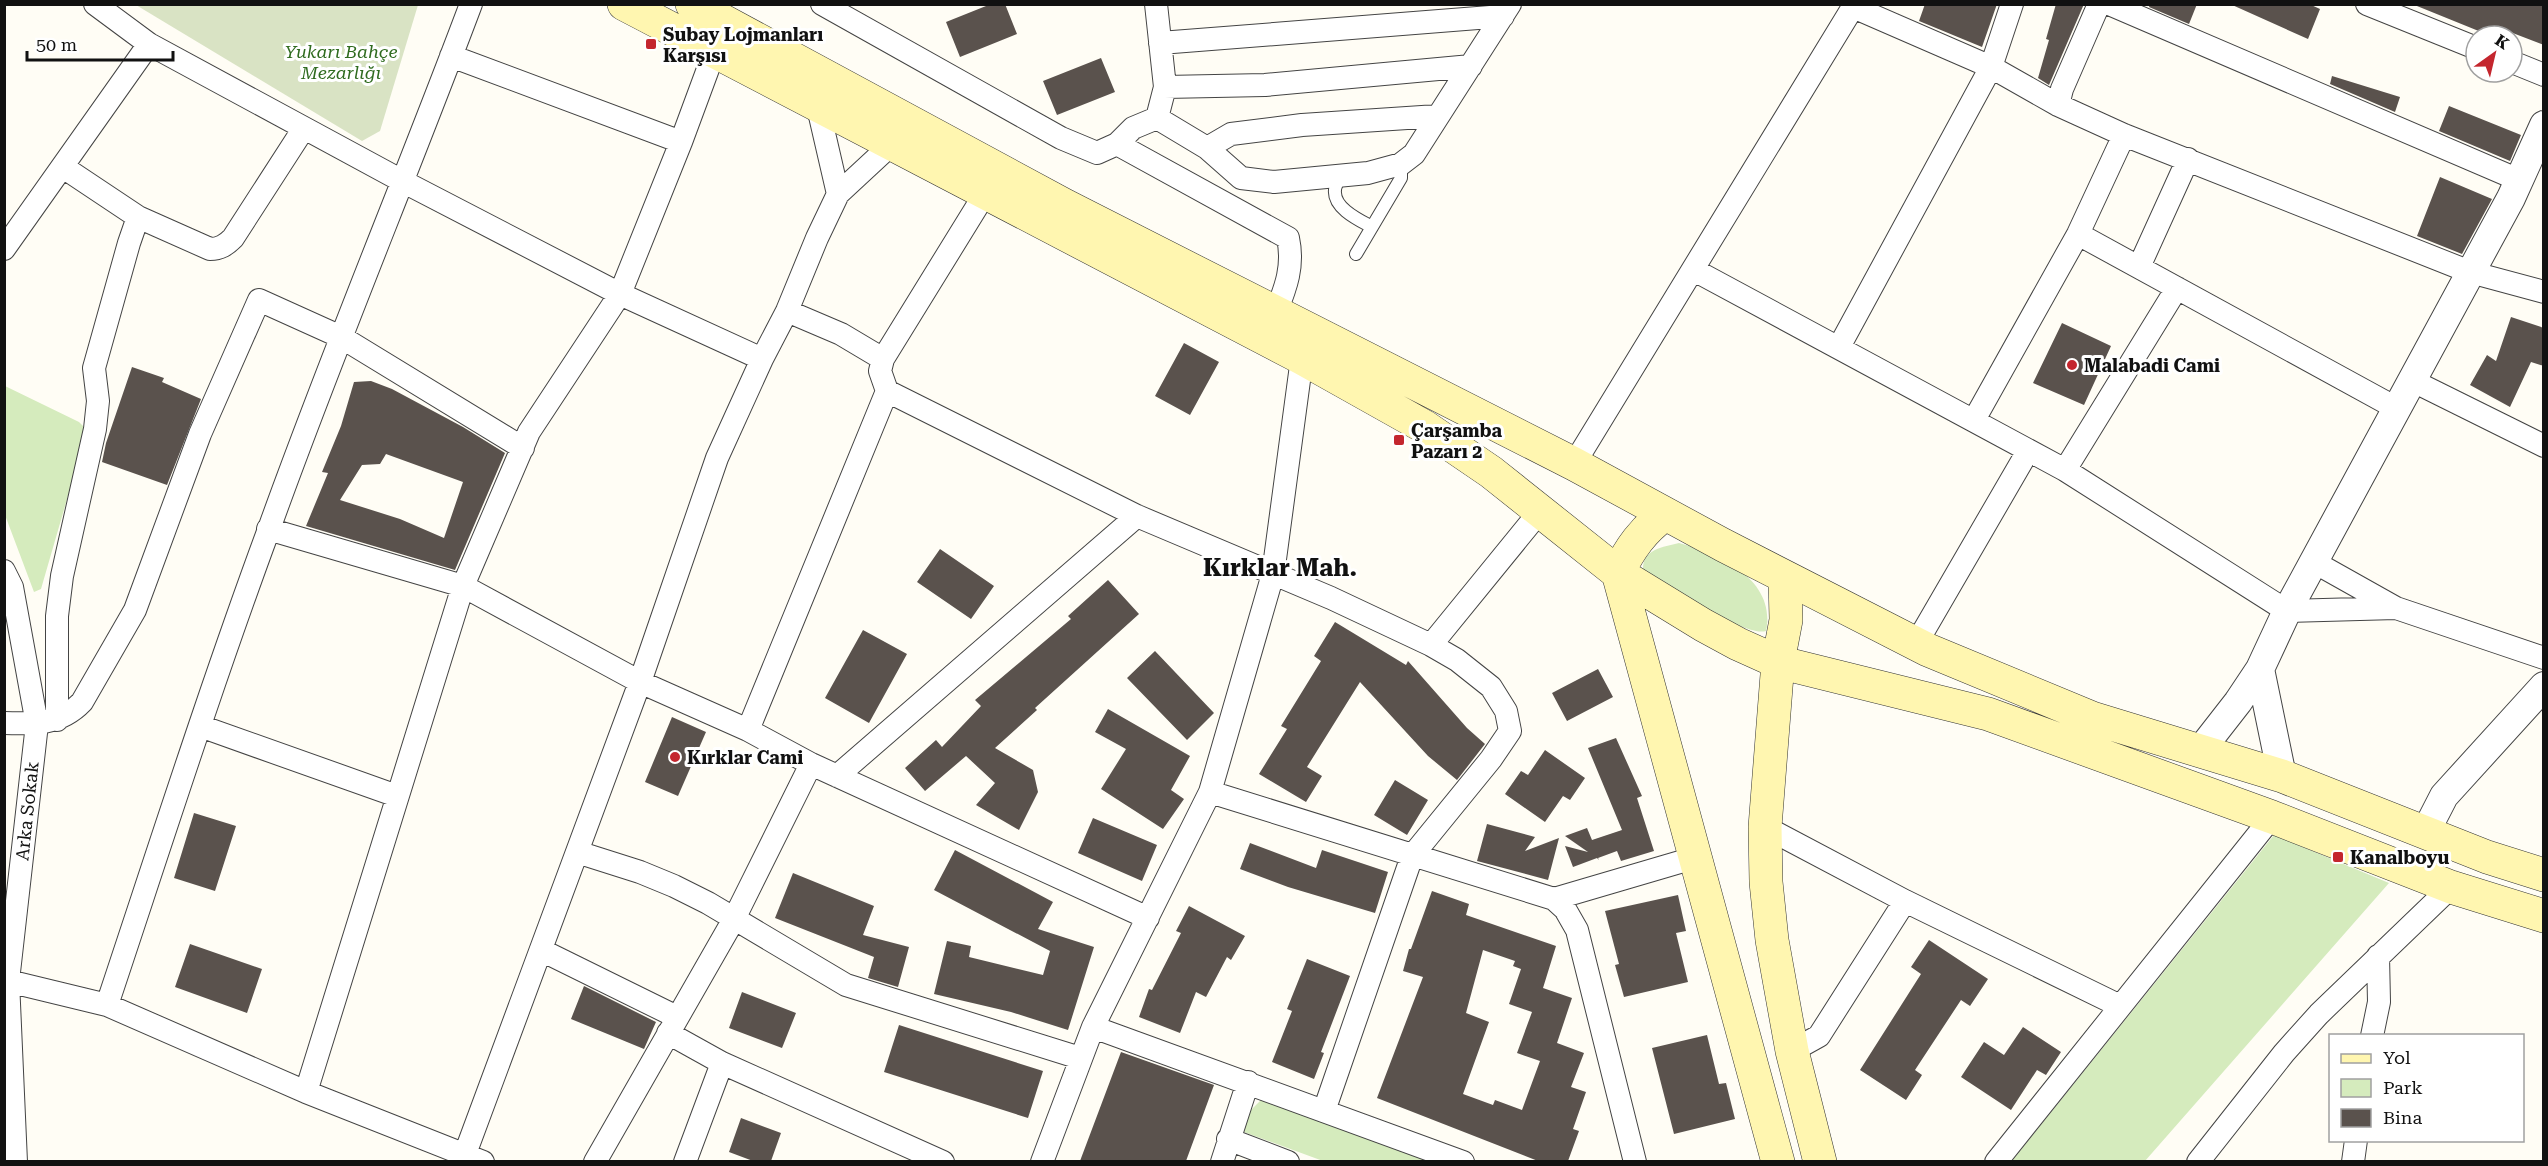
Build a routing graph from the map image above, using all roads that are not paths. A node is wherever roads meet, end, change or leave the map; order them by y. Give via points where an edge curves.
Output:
1 (95, 4) edge
2 (471, 4) edge
3 (624, 4) edge
4 (692, 4) edge
5 (822, 4) edge
6 (1156, 4) edge
7 (2012, 4) edge
8 (2099, 4) edge
9 (2109, 4) edge
10 (2367, 4) edge
11 (1854, 6) edge
12 (1506, 10) edge
13 (1160, 43) junction
14 (2464, 43) edge
15 (149, 44) junction
16 (715, 50) junction
17 (451, 56) junction
18 (1471, 66) junction
19 (1991, 67) junction
20 (2524, 67) edge
21 (2544, 75) edge
22 (1165, 87) junction
23 (817, 103) junction
24 (2058, 105) junction
25 (1437, 116) junction
26 (1157, 118) junction
27 (304, 128) junction
28 (2124, 135) junction
29 (2541, 135) edge
30 (681, 142) junction
31 (893, 143) junction
32 (1117, 144) junction
33 (1208, 148) junction
34 (2188, 159) junction
35 (1401, 164) junction
36 (63, 167) junction
37 (1340, 176) junction
38 (2519, 180) junction
39 (404, 182) junction
40 (986, 192) junction
41 (838, 194) junction
42 (138, 217) junction
43 (1372, 227) junction
44 (2078, 234) junction
45 (4, 249) edge
46 (1356, 254) dead end
47 (2139, 267) junction
48 (1694, 270) junction
49 (2470, 272) junction
50 (2177, 288) junction
51 (2544, 292) edge
52 (620, 294) junction
53 (787, 311) junction
54 (1276, 312) junction
55 (341, 337) junction
56 (1839, 347) junction
57 (883, 358) junction
58 (1302, 358) junction
59 (762, 359) junction
60 (2411, 380) junction
61 (887, 391) junction
62 (2396, 408) junction
63 (1974, 420) junction
64 (2544, 446) edge
65 (523, 448) junction
66 (2028, 451) junction
67 (1574, 464) junction
68 (2065, 470) junction
69 (1541, 510) junction
70 (1665, 514) junction
71 (1137, 516) junction
72 (268, 529) junction
73 (2314, 562) junction
74 (4, 571) edge
75 (1618, 573) junction
76 (1273, 574) junction
77 (1785, 577) junction
78 (464, 586) junction
79 (2396, 608) junction
80 (2287, 611) junction
81 (1916, 644) junction
82 (1431, 645) junction
83 (2544, 658) edge
84 (1778, 662) junction
85 (2260, 669) junction
86 (640, 682) junction
87 (2544, 686) edge
88 (47, 722) junction
89 (4, 723) edge
90 (200, 726) junction
91 (748, 730) junction
92 (2199, 752) junction
93 (811, 764) junction
94 (837, 776) junction
95 (2282, 776) junction
96 (1210, 792) junction
97 (397, 796) junction
98 (2272, 817) junction
99 (1765, 827) junction
100 (2425, 833) junction
101 (577, 852) junction
102 (1412, 856) junction
103 (1697, 857) junction
104 (2544, 875) edge
105 (2451, 887) junction
106 (1554, 899) junction
107 (1905, 901) junction
108 (2544, 916) edge
109 (1148, 918) junction
110 (734, 919) junction
111 (9, 936) edge
112 (542, 950) junction
113 (2378, 956) junction
114 (8, 981) junction
115 (107, 1005) junction
116 (2120, 1006) junction
117 (673, 1025) junction
118 (1093, 1027) junction
119 (2372, 1034) edge
120 (1792, 1051) junction
121 (1080, 1058) junction
122 (722, 1063) junction
123 (1248, 1082) junction
124 (306, 1092) junction
125 (1324, 1111) junction
126 (1228, 1139) junction
127 (2356, 1142) edge
128 (470, 1159) edge
129 (16, 1161) edge
130 (595, 1161) edge
131 (685, 1161) edge
132 (943, 1161) edge
133 (1042, 1161) edge
134 (1222, 1161) edge
135 (1288, 1161) edge
136 (1462, 1161) edge
137 (1635, 1161) edge
138 (1778, 1161) edge
139 (1820, 1161) edge
140 (1996, 1161) edge
141 (2198, 1161) edge
142 (2353, 1161) edge

1 - 15 street
2 - 17 street
3 - 16 main road
4 - 54 main road via 1066,206
5 - 32 street via 1061,138 1097,153
6 - 13 street
7 - 19 street
8 - 24 street
9 - 38 street
10 - 14 street
11 - 19 street
11 - 48 street
12 - 13 street
12 - 18 street
13 - 22 street
15 - 27 street
15 - 36 street
16 - 23 main road
16 - 30 street
17 - 30 street
17 - 39 street
18 - 22 street via 1265,85
18 - 25 street
19 - 24 street
19 - 56 street
20 - 21 street
22 - 26 street
23 - 31 main road
23 - 41 street
24 - 28 street
25 - 33 street via 1231,134
25 - 35 street via 1414,154
26 - 32 street via 1133,128
26 - 33 street
27 - 39 street
27 - 42 street via 232,238 222,247 210,249
28 - 34 street
28 - 44 street
29 - 38 street
30 - 52 street
31 - 40 main road
31 - 41 street
32 - 54 street via 1288,238 1289,279
33 - 37 street via 1241,178 1274,182
34 - 47 street
34 - 49 street
35 - 37 street
35 - 43 lane via 1401,178
36 - 42 street
36 - 45 street
37 - 43 lane via 1335,190 1338,203
38 - 49 street
39 - 52 street
39 - 55 street
40 - 57 street
40 - 58 main road
41 - 53 street
42 - 88 street via 94,368 98,401 95,429 62,576
43 - 46 lane
44 - 47 street
44 - 63 street
47 - 50 street
48 - 56 street
48 - 67 street
49 - 51 street
49 - 60 street
50 - 62 street
50 - 68 street
52 - 59 street
52 - 65 street via 528,432
53 - 57 street via 841,334
53 - 59 street
54 - 67 main road
55 - 65 street
55 - 72 street
55 - 88 street via 259,300 200,434 135,610 82,702 75,710
56 - 63 street
57 - 61 street via 880,371
58 - 69 main road via 1425,427
58 - 76 street
59 - 86 street via 717,458
60 - 62 street
60 - 64 street
61 - 71 street
61 - 91 street
62 - 73 street
63 - 66 street
65 - 78 street
66 - 68 street
66 - 81 street
67 - 70 main road
68 - 80 street
69 - 75 main road
69 - 82 street
70 - 75 main road via 1635,542
70 - 77 main road
71 - 76 street
71 - 94 street
72 - 78 street
72 - 90 street
73 - 79 street
73 - 80 street
74 - 88 street, Arka Sokak via 12,587
75 - 84 main road via 1703,625
75 - 103 main road
76 - 82 street
76 - 96 street
77 - 81 main road
77 - 84 main road via 1786,620
78 - 86 street
78 - 97 street
79 - 80 street
79 - 83 street
80 - 85 street
81 - 92 main road via 2092,718
82 - 102 street via 1491,687 1506,711 1510,731
84 - 98 main road via 1988,714
84 - 99 main road
85 - 92 street
85 - 95 street
86 - 91 street
86 - 101 street
87 - 100 street via 2444,796
88 - 89 street
88 - 111 street, Arka Sokak
90 - 97 street
90 - 115 street
91 - 93 street
92 - 95 main road
93 - 94 street
93 - 110 street
94 - 109 street
95 - 100 main road
96 - 102 street
96 - 109 street
97 - 124 street
98 - 105 main road
98 - 116 street
99 - 107 street
99 - 120 main road via 1772,940
100 - 104 main road
101 - 110 street via 674,886
101 - 112 street
102 - 106 street
102 - 125 street
103 - 106 street
103 - 138 main road
105 - 108 main road
105 - 113 street
106 - 137 street via 1577,930
107 - 116 street
107 - 120 street via 1819,1035
109 - 118 street
110 - 117 street
110 - 121 street via 846,985
111 - 114 street, Arka Sokak
112 - 117 street
112 - 128 street
113 - 119 street via 2379,1002
113 - 141 street via 2284,1053
114 - 115 street
114 - 129 street, Arka Sokak
115 - 124 street
116 - 140 street
117 - 122 street
117 - 130 street
118 - 121 street
118 - 123 street
120 - 139 main road
121 - 133 street
122 - 131 street
122 - 132 street
123 - 125 street
123 - 126 street
124 - 128 street
125 - 136 street
126 - 134 street
126 - 135 street
127 - 142 street

